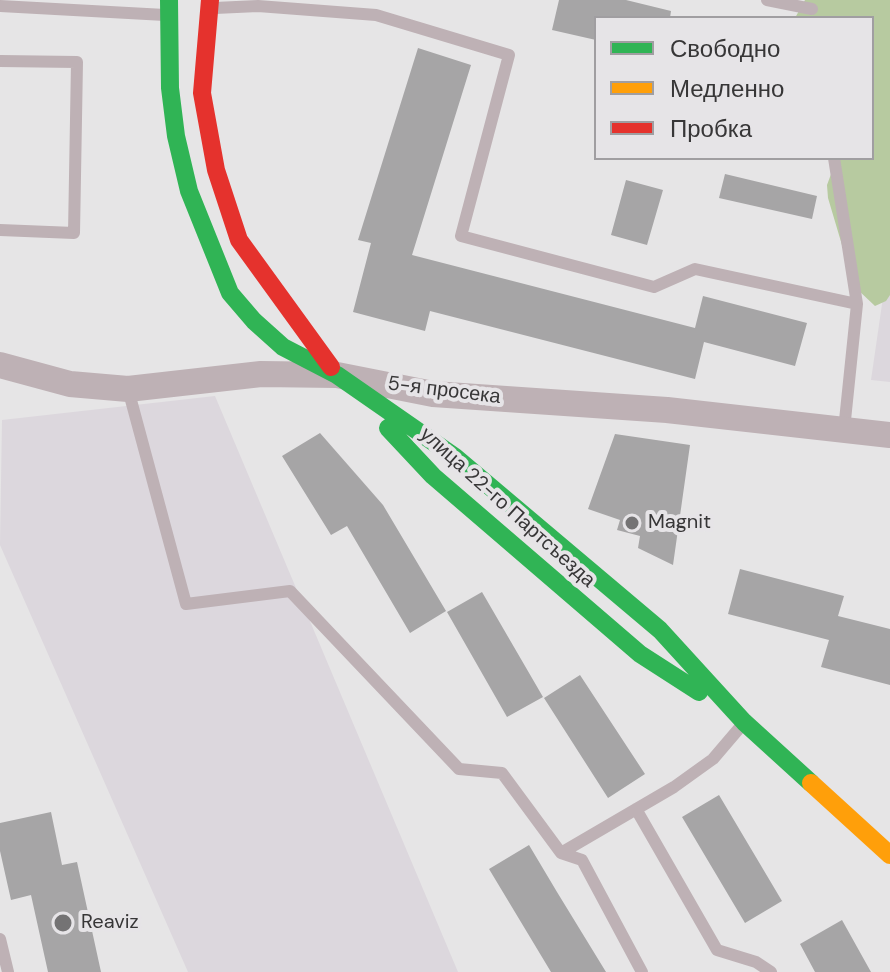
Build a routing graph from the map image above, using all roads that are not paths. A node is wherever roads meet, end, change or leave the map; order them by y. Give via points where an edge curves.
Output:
1 (767, 0) edge
2 (210, 4) edge
3 (0, 6) edge
4 (169, 8) edge
5 (813, 9) edge
6 (0, 61) edge
7 (834, 160) edge
8 (0, 230) edge
9 (857, 304) junction
10 (0, 365) edge
11 (337, 375) junction
12 (128, 389) junction
13 (844, 430) junction
14 (890, 435) edge
15 (744, 722) junction
16 (636, 809) junction
17 (561, 853) junction
18 (890, 855) edge
19 (0, 939) edge
20 (8, 972) edge
21 (642, 972) edge
22 (771, 972) edge

1 - 5 lane
2 - 9 lane via 376,15 509,55 461,236 654,287 695,269
2 - 11 main road via 202,93 216,170 239,240
3 - 4 lane
4 - 11 main road via 176,136 189,191 230,293 283,347
6 - 8 lane via 77,62 74,233
7 - 9 lane
9 - 13 lane
10 - 12 street, 5-я просека via 70,384
11 - 12 street, 5-я просека via 261,374
11 - 13 street, 5-я просека via 433,394 667,410
11 - 15 main road, улица 22-го Партсъезда via 455,457 660,630
11 - 15 main road, улица 22-го Партсъезда via 433,476 640,654
12 - 17 lane via 186,604 290,591 459,769 502,773
13 - 14 street, 5-я просека
15 - 16 lane via 713,759
15 - 18 main road, улица 22-го Партсъезда
16 - 17 lane
16 - 22 lane via 717,950
17 - 21 lane via 582,860
19 - 20 lane

